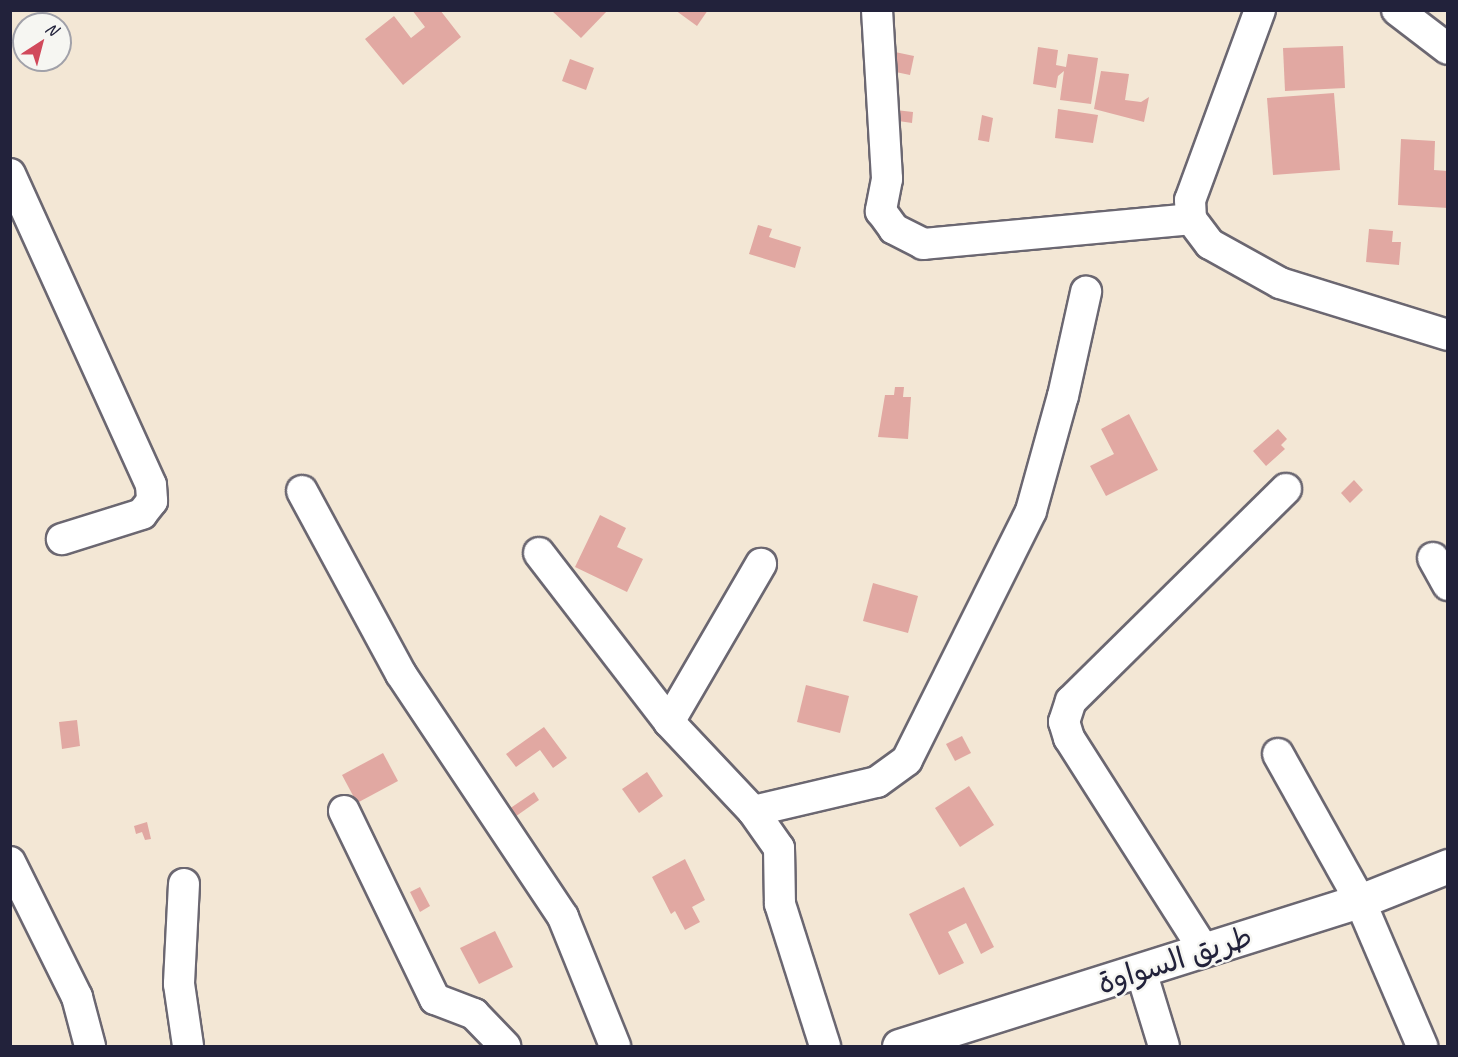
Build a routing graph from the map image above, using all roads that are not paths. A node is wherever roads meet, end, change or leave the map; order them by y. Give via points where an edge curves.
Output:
1 (876, 10) edge
2 (1260, 10) edge
3 (1397, 10) edge
4 (1448, 49) edge
5 (10, 174) edge
6 (1191, 219) junction
7 (1086, 292) dead end
8 (1448, 335) edge
9 (1286, 489) dead end
10 (302, 491) dead end
11 (62, 539) dead end
12 (539, 553) dead end
13 (1432, 558) dead end
14 (761, 564) dead end
15 (1448, 585) edge
16 (669, 722) junction
17 (1278, 754) dead end
18 (344, 811) dead end
19 (753, 812) junction
20 (10, 862) edge
21 (1448, 866) edge
22 (184, 885) dead end
23 (1360, 901) junction
24 (1204, 950) junction
25 (1141, 971) junction
26 (90, 1047) edge
27 (188, 1047) edge
28 (505, 1047) edge
29 (615, 1047) edge
30 (825, 1047) edge
31 (899, 1047) edge
32 (1164, 1047) edge
33 (1422, 1047) edge

1 - 6 street via 887,179 880,211 894,229 923,244
2 - 6 street via 1190,200
3 - 4 street
5 - 11 street via 151,485 152,501 142,514
6 - 8 street via 1210,244 1280,283
7 - 19 street via 1063,396 1031,511 907,760 877,782
9 - 24 street via 1071,701 1064,722 1069,738
10 - 29 street via 401,674 563,917
12 - 16 street
13 - 15 street
14 - 16 street
16 - 19 street
17 - 23 street
18 - 28 street via 435,999 474,1014
19 - 30 street via 779,848 780,904
20 - 26 street via 77,998
21 - 23 street, طريق السواوة
22 - 27 street via 178,984
23 - 24 street, طريق السواوة
23 - 33 street
24 - 25 street, طريق السواوة
25 - 31 street, طريق السواوة
25 - 32 street

